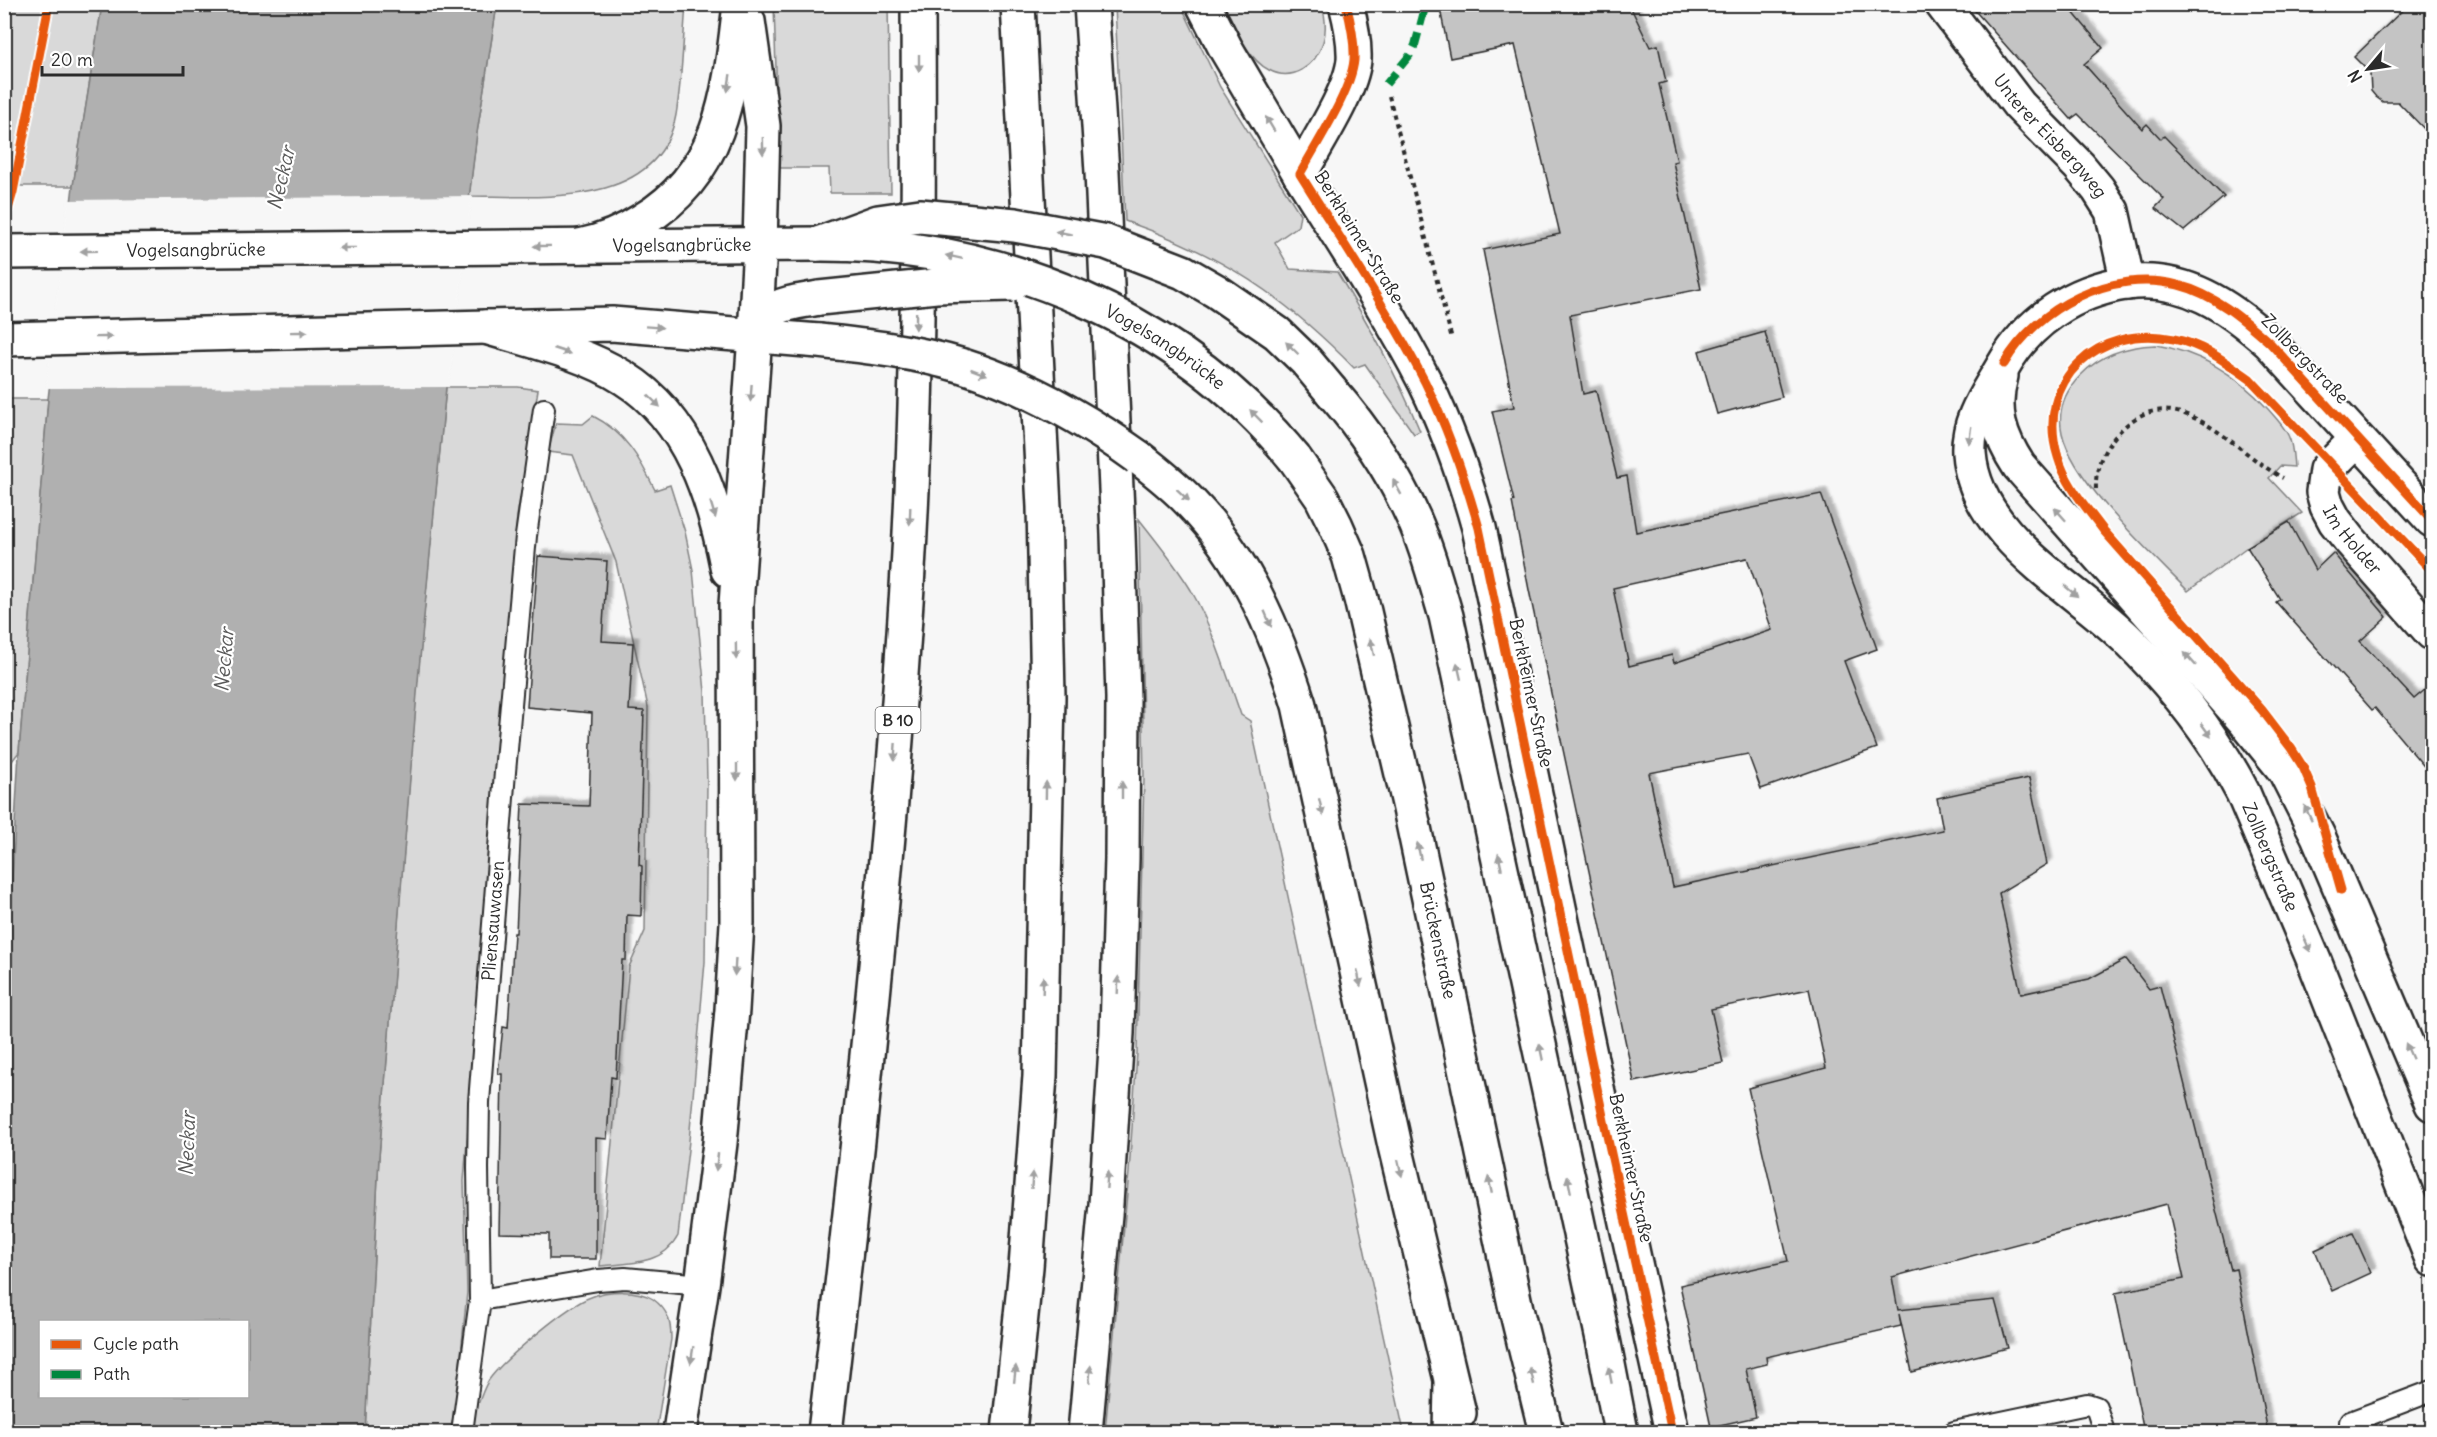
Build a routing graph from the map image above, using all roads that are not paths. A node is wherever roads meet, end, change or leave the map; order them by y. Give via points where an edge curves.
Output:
1 (740, 4) edge
2 (745, 4) edge
3 (918, 4) edge
4 (1018, 4) edge
5 (1091, 4) edge
6 (1203, 4) edge
7 (1346, 4) edge
8 (1942, 4) edge
9 (1300, 174) junction
10 (622, 239) junction
11 (760, 244) junction
12 (818, 244) junction
13 (4, 252) edge
14 (2128, 283) junction
15 (1050, 286) junction
16 (486, 327) junction
17 (755, 335) junction
18 (4, 339) edge
19 (2004, 364) junction
20 (544, 409) dead end
21 (2357, 439) junction
22 (1295, 459) joint
23 (2433, 520) edge
24 (736, 605) junction
25 (2433, 633) edge
26 (2433, 1104) edge
27 (2433, 1259) edge
28 (702, 1286) junction
29 (480, 1300) junction
30 (1451, 1384) junction
31 (2433, 1391) edge
32 (2350, 1422) dead end
33 (462, 1432) edge
34 (680, 1432) edge
35 (825, 1432) edge
36 (1009, 1432) edge
37 (1085, 1432) edge
38 (1450, 1432) edge
39 (1465, 1432) edge
40 (1546, 1432) edge
41 (1621, 1432) edge
42 (1672, 1432) edge
43 (1954, 1432) edge
44 (2104, 1432) edge

1 -> 10 main road via 727,94 706,156 678,196
2 -> 11 main road via 763,126
3 -> 35 main road, B 10 via 915,403 906,607 885,889
36 -> 4 main road via 1040,1076 1048,697 1044,507
37 -> 5 main road via 1117,1033 1123,710 1102,172
9 -> 6 main road
7 - 9 main road, Berkheimer Straße via 1352,25 1353,63 1343,93
8 - 14 main road, Unterer Eisbergweg via 2019,105 2098,189 2112,211
9 - 42 main road, Berkheimer Straße via 1401,337 1426,384 1464,475 1489,575
10 - 11 main road, Vogelsangbrücke
10 -> 13 main road, Vogelsangbrücke via 580,246
11 - 12 main road, Vogelsangbrücke
11 - 17 main road
15 -> 12 main road, Vogelsangbrücke, bridge via 992,266 926,251
41 -> 12 main road, bridge via 1446,616 1414,519 1357,420 1277,333 1183,272 1106,242 1016,225 920,216 878,222
14 - 19 main road, Zollbergstraße via 2102,287 2061,305 2024,336
14 - 21 main road, Zollbergstraße via 2176,284 2222,304 2270,344
15 - 17 main road, bridge via 975,284 819,298 775,307 766,314
22 -> 15 main road, Vogelsangbrücke, bridge via 1246,406 1194,362 1103,308
16 -> 17 main road via 612,324
18 -> 16 main road
16 -> 24 main road via 567,352 622,376 651,397 680,433 704,480 720,530
17 -> 24 main road
17 -> 30 main road, bridge via 902,351 964,366 1006,382 1073,414 1112,438 1175,487 1241,567 1267,616 1299,705
26 -> 19 main road, Zollbergstraße via 2318,836 2285,771 2007,448 1996,413
19 -> 27 main road, Zollbergstraße via 1974,417 1969,435 1972,473 1981,496 2013,542 2126,638 2176,692 2231,768
20 - 29 lane, Pliensauwasen via 526,536 479,1102
21 - 23 main road, Zollbergstraße
21 - 25 main road, Im Holder via 2326,470 2323,492 2334,520
40 -> 22 main road, Brückenstraße via 1361,599 1336,526
24 -> 28 main road via 737,923 720,1143
28 - 29 lane via 625,1278
28 -> 34 main road
29 - 33 lane, Pliensauwasen
30 - 38 main road
30 - 39 main road
31 - 32 lane
43 - 44 lane via 2087,1404 2096,1407

